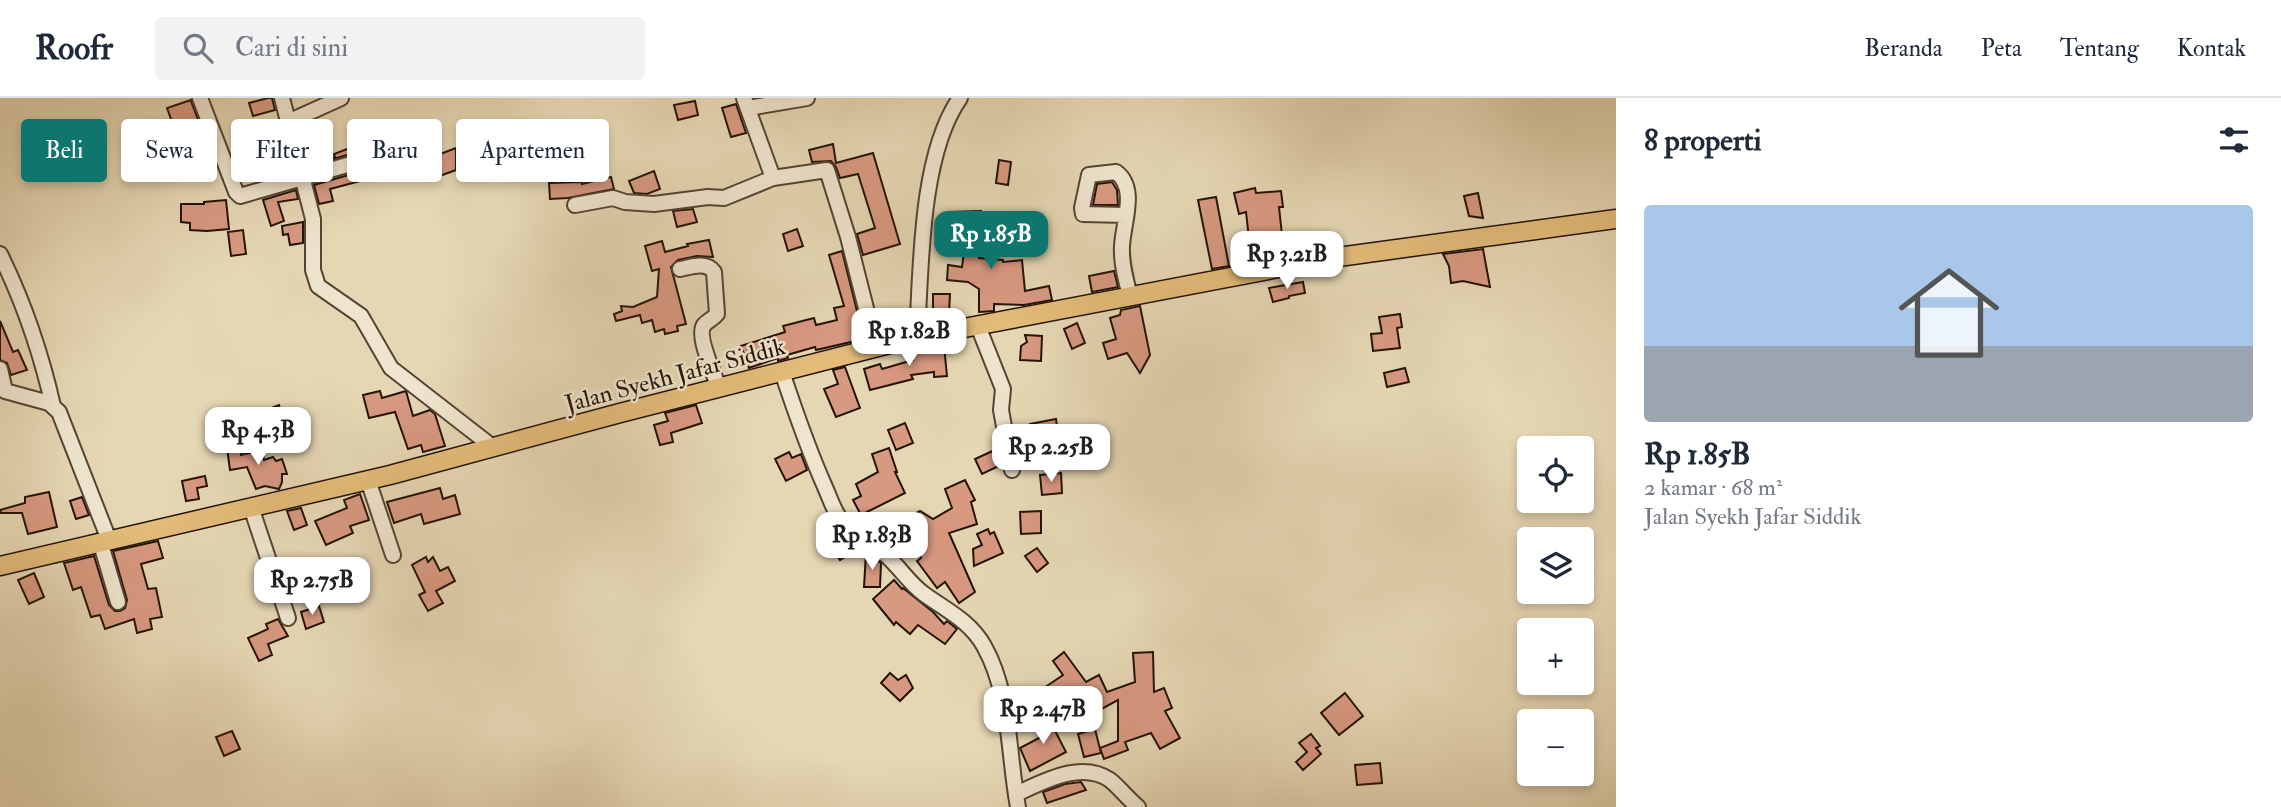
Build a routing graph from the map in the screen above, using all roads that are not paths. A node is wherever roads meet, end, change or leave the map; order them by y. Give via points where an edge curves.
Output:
1 (200, 98) edge
2 (282, 98) edge
3 (341, 98) edge
4 (807, 98) edge
5 (960, 98) edge
6 (746, 103) edge
7 (287, 119) edge
8 (295, 119) edge
9 (231, 178) edge
10 (773, 178) junction
11 (232, 182) edge
12 (293, 182) edge
13 (304, 182) edge
14 (575, 205) dead end
15 (1126, 215) dead end
16 (1616, 219) edge
17 (0, 254) edge
18 (680, 269) dead end
19 (1130, 296) junction
20 (978, 326) junction
21 (917, 337) junction
22 (876, 348) junction
23 (0, 369) edge
24 (782, 372) junction
25 (719, 388) junction
26 (53, 406) junction
27 (494, 448) junction
28 (1012, 470) dead end
29 (369, 480) junction
30 (251, 507) junction
31 (104, 541) junction
32 (393, 555) dead end
33 (0, 566) edge
34 (118, 602) dead end
35 (288, 618) dead end
36 (1120, 790) junction
37 (1017, 800) edge
38 (1123, 807) edge
39 (1138, 807) edge

1 - 9 street
2 - 7 street
3 - 8 street
4 - 6 street
5 - 21 street via 946,122 933,165
6 - 10 street
10 - 14 street via 724,198 654,204 613,198
10 - 22 street via 827,170
11 - 12 street via 237,194 244,196
13 - 27 street via 313,219 313,270 318,286 361,316 391,368
15 - 19 street via 1122,248
16 - 19 main road, Jalan Syekh Jafar Siddik via 1331,258
17 - 26 street via 27,314
18 - 25 street via 701,265 714,272 717,314 702,332
19 - 20 main road, Jalan Syekh Jafar Siddik
20 - 21 main road, Jalan Syekh Jafar Siddik
20 - 28 street via 1003,389 1001,410
21 - 22 main road, Jalan Syekh Jafar Siddik
22 - 24 main road, Jalan Syekh Jafar Siddik
23 - 26 street via 5,391
24 - 25 main road, Jalan Syekh Jafar Siddik
24 - 37 street via 838,516 856,536 889,557 921,592 960,619 984,646 1004,703
25 - 27 main road, Jalan Syekh Jafar Siddik
26 - 31 street via 61,416
27 - 29 main road, Jalan Syekh Jafar Siddik
29 - 30 main road, Jalan Syekh Jafar Siddik
29 - 32 street
30 - 31 main road, Jalan Syekh Jafar Siddik
30 - 35 street
31 - 33 main road, Jalan Syekh Jafar Siddik
31 - 34 street
36 - 37 street via 1097,774 1081,772 1048,780
36 - 38 street
36 - 39 street

